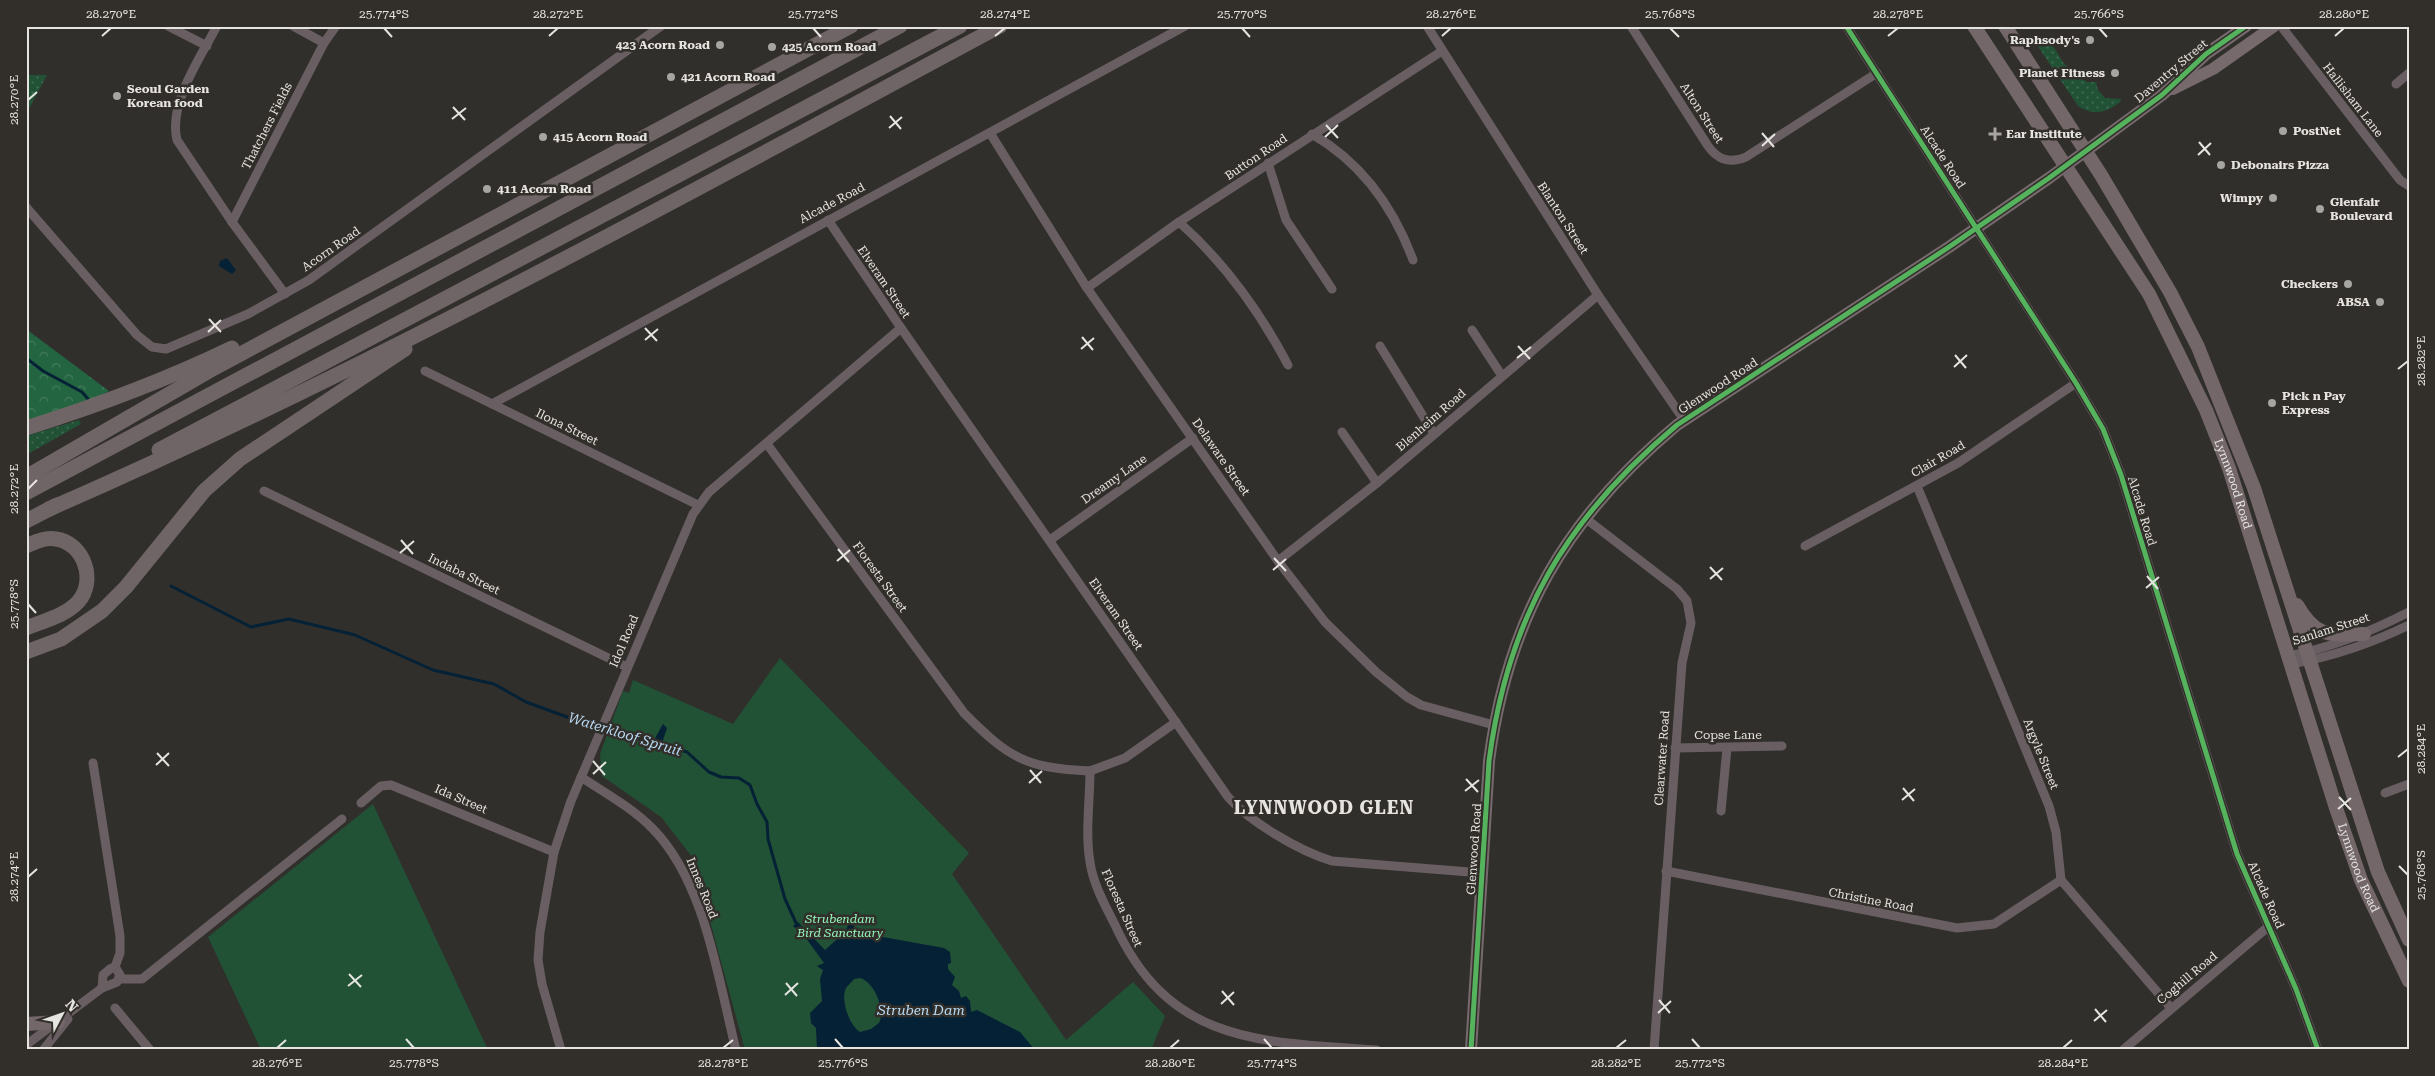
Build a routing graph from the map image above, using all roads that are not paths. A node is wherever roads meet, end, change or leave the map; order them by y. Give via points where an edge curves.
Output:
1 (168, 26) edge
2 (217, 26) edge
3 (293, 26) edge
4 (336, 26) edge
5 (661, 26) edge
6 (851, 26) edge
7 (900, 26) edge
8 (960, 26) edge
9 (1000, 26) edge
10 (1185, 26) edge
11 (1427, 26) edge
12 (1631, 26) edge
13 (1846, 26) edge
14 (1974, 26) edge
15 (1985, 26) edge
16 (2005, 26) edge
17 (2246, 26) edge
18 (2274, 26) edge
19 (2281, 26) edge
20 (324, 43) junction
21 (207, 46) junction
22 (1442, 51) junction
23 (1877, 73) junction
24 (2409, 73) edge
25 (2396, 84) dead end
26 (2162, 95) junction
27 (990, 133) junction
28 (1312, 134) junction
29 (2086, 150) junction
30 (1268, 164) junction
31 (2065, 166) junction
32 (2409, 186) edge
33 (26, 207) edge
34 (828, 220) junction
35 (232, 222) junction
36 (1179, 222) junction
37 (1977, 228) junction
38 (1413, 260) dead end
39 (1087, 288) junction
40 (1332, 289) dead end
41 (285, 294) junction
42 (1598, 295) junction
43 (471, 306) junction
44 (327, 309) junction
45 (900, 328) junction
46 (1472, 330) dead end
47 (1380, 346) dead end
48 (1288, 365) dead end
49 (425, 371) dead end
50 (1502, 376) junction
51 (188, 383) junction
52 (2076, 383) junction
53 (492, 404) junction
54 (1684, 420) junction
55 (26, 428) edge
56 (1342, 432) dead end
57 (1434, 434) junction
58 (1193, 438) junction
59 (767, 444) junction
60 (26, 465) edge
61 (26, 476) edge
62 (1377, 483) junction
63 (1917, 486) junction
64 (264, 491) dead end
65 (26, 493) edge
66 (698, 505) junction
67 (49, 509) junction
68 (1585, 518) junction
69 (26, 521) edge
70 (1050, 540) junction
71 (26, 546) edge
72 (1805, 546) dead end
73 (1278, 561) junction
74 (2286, 587) junction
75 (2409, 612) edge
76 (2409, 625) edge
77 (26, 628) edge
78 (2364, 634) junction
79 (26, 652) edge
80 (2308, 657) junction
81 (2290, 660) junction
82 (627, 667) junction
83 (1176, 722) junction
84 (1494, 725) junction
85 (1782, 746) dead end
86 (1675, 748) junction
87 (1727, 748) junction
88 (93, 763) dead end
89 (1090, 771) junction
90 (581, 777) junction
91 (2409, 784) edge
92 (2385, 793) dead end
93 (361, 803) dead end
94 (1721, 811) dead end
95 (342, 819) dead end
96 (554, 852) junction
97 (1666, 871) junction
98 (1482, 873) junction
99 (2061, 880) junction
100 (2269, 926) junction
101 (2409, 940) edge
102 (115, 967) junction
103 (120, 979) junction
104 (2409, 980) edge
105 (102, 988) junction
106 (115, 1008) dead end
107 (2171, 1008) junction
108 (76, 1010) junction
109 (58, 1022) junction
110 (26, 1024) edge
111 (26, 1046) edge
112 (34, 1050) edge
113 (43, 1050) edge
114 (150, 1050) edge
115 (561, 1050) edge
116 (736, 1050) edge
117 (1377, 1050) edge
118 (1471, 1050) edge
119 (1654, 1050) edge
120 (2123, 1050) edge
121 (2318, 1050) edge

1 - 21 street
2 - 21 street
3 - 20 street
4 - 20 street, Thatchers Fields
5 - 41 street, Acorn Road
6 - 44 highway
7 - 65 highway
8 - 67 highway
9 - 43 highway
10 - 27 street, Alcade Road
11 - 22 street, Blanton Street
12 - 23 street, Alton Street via 1708,146 1720,158 1730,161 1746,157
13 - 23 street, Alcade Road
14 - 31 main road, Lynnwood Road
15 - 31 main road via 2061,148
16 - 29 main road, Lynnwood Road
17 - 26 street, Daventry Street via 2206,54
18 - 26 street, Daventry Street via 2213,69
19 - 32 street, Hallisham Lane via 2400,180
20 - 35 street, Thatchers Fields
21 - 35 street via 180,100 174,131 182,150
22 - 28 street, Button Road
22 - 42 street, Blanton Street
23 - 37 street, Alcade Road
24 - 25 street
26 - 29 street, Daventry Street
27 - 34 street, Alcade Road
27 - 39 street, Delaware Street
28 - 30 street, Button Road
28 - 38 street via 1358,167 1376,188 1406,239
29 - 31 street, Daventry Street
29 - 74 main road, Lynnwood Road via 2198,346 2254,488
30 - 36 street, Button Road
30 - 40 street via 1286,220
31 - 37 street, Glenwood Road
31 - 81 main road, Lynnwood Road via 2150,294 2206,410 2229,468
33 - 41 street, Acorn Road via 137,335 152,347 166,349 248,314
34 - 45 street, Elveram Street
34 - 53 street, Alcade Road
35 - 41 street
36 - 39 street, Button Road
36 - 48 street via 1247,298
37 - 52 street, Alcade Road
37 - 54 street, Glenwood Road
39 - 58 street, Delaware Street
42 - 50 street, Blenheim Road
42 - 54 street, Blanton Street
43 - 67 highway via 216,434
43 - 79 highway via 240,459 204,491 102,612 61,639
44 - 51 highway
44 - 55 highway via 286,322 192,366 100,403
45 - 59 street, Idol Road
45 - 70 street, Elveram Street
46 - 50 street
47 - 57 street
49 - 53 street, Ilona Street
50 - 57 street, Blenheim Road
51 - 60 highway via 127,409
51 - 61 highway
52 - 63 street, Clair Road via 1989,443
52 - 100 street, Alcade Road via 2103,429 2121,476 2237,854
53 - 66 street, Ilona Street
54 - 68 street, Glenwood Road via 1641,455
56 - 62 street
57 - 62 street, Blenheim Road
58 - 70 street, Dreamy Lane
58 - 73 street, Delaware Street
59 - 66 street, Idol Road
59 - 89 street, Floresta Street via 964,712 992,739 1023,760 1050,768
62 - 73 street, Blenheim Road
63 - 72 street, Clair Road
63 - 99 street, Argyle Street via 2049,806 2056,832
64 - 82 street, Indaba Street
66 - 82 street, Idol Road
67 - 69 highway
68 - 84 street, Glenwood Road via 1553,563 1526,618
68 - 86 street, Clearwater Road via 1687,601 1690,623 1682,663
70 - 83 street, Elveram Street
71 - 77 highway via 47,538 66,542 82,557 88,575 87,584 74,605
73 - 84 street, Delaware Street via 1342,640 1407,697 1421,705
74 - 78 main road via 2312,627 2333,635
74 - 80 main road, Lynnwood Road
75 - 78 street, Sanlam Street
76 - 80 street, Sanlam Street via 2384,637
78 - 80 street, Sanlam Street
80 - 81 street, Sanlam Street
80 - 101 main road, Lynnwood Road via 2378,872
81 - 104 main road, Lynnwood Road via 2362,880
82 - 90 street, Idol Road
83 - 89 street via 1124,758
83 - 98 street, Elveram Street via 1239,808 1256,822 1316,855 1350,864
84 - 98 street, Glenwood Road
85 - 87 street, Copse Lane
86 - 87 street, Copse Lane
86 - 97 street, Clearwater Road
87 - 94 street
88 - 102 street via 120,936 120,953
89 - 117 street, Floresta Street via 1089,855 1093,875 1128,954 1168,999 1197,1020 1245,1037 1279,1043
90 - 96 street, Idol Road
90 - 116 street, Innes Road via 641,818 680,863 703,922
91 - 92 street
93 - 96 street, Ida Street via 381,786 390,785
95 - 103 street via 142,979
96 - 115 street, Idol Road via 538,960
97 - 99 street, Christine Road via 1957,928 1994,924
97 - 119 street, Clearwater Road
98 - 118 street, Glenwood Road
99 - 107 street
100 - 107 street, Coghill Road
100 - 121 street, Alcade Road
102 - 103 street
102 - 105 street via 103,975
103 - 105 street
105 - 108 street
106 - 114 street
107 - 120 street, Coghill Road
108 - 109 street
108 - 113 street
109 - 110 main road
109 - 111 street
111 - 112 street

